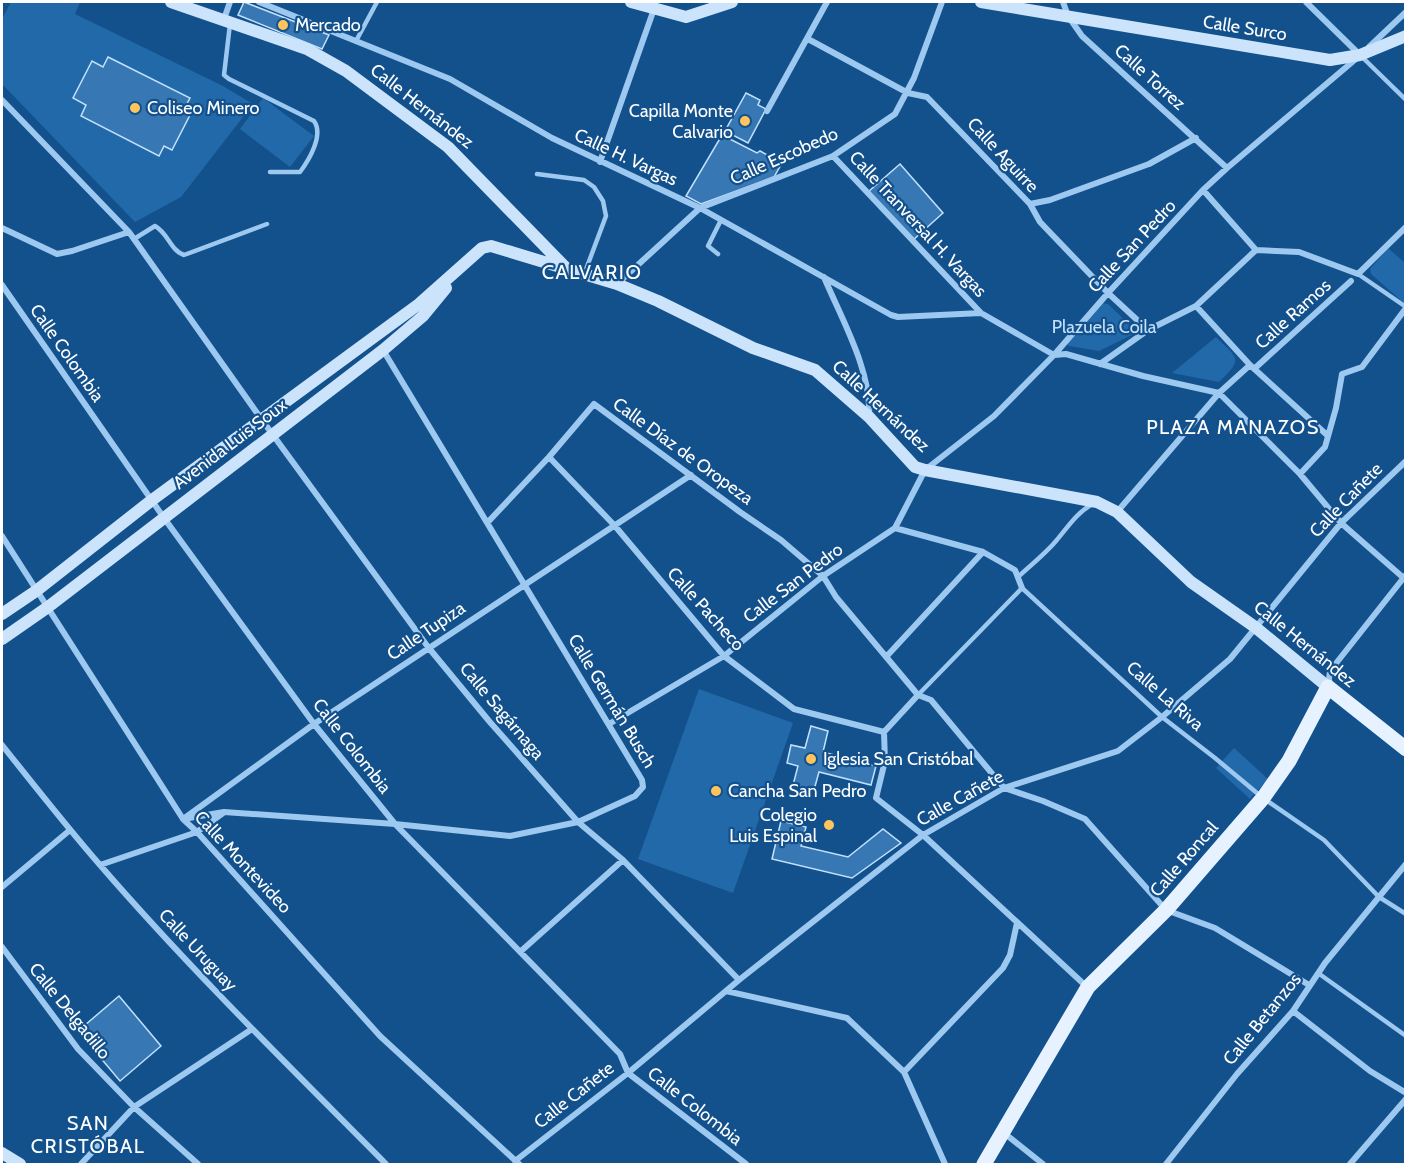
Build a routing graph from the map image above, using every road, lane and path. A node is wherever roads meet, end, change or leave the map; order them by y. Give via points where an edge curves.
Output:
1 (171, 2) edge
2 (230, 2) edge
3 (259, 2) edge
4 (377, 2) edge
5 (631, 2) edge
6 (732, 2) edge
7 (827, 2) edge
8 (942, 2) edge
9 (981, 2) edge
10 (1063, 2) edge
11 (1306, 2) edge
12 (654, 9) junction
13 (1406, 12) edge
14 (1068, 16) junction
15 (228, 20) junction
16 (1406, 36) edge
17 (808, 39) junction
18 (356, 41) junction
19 (1360, 56) junction
20 (908, 93) junction
21 (2, 100) edge
22 (1406, 100) edge
23 (767, 111) dead end
24 (1196, 138) junction
25 (833, 156) junction
26 (600, 162) junction
27 (1227, 168) junction
28 (270, 172) dead end
29 (537, 174) dead end
30 (1203, 190) junction
31 (1030, 204) junction
32 (700, 208) junction
33 (720, 220) junction
34 (267, 224) dead end
35 (1406, 227) edge
36 (2, 228) edge
37 (129, 232) junction
38 (134, 239) junction
39 (1256, 250) junction
40 (718, 254) dead end
41 (466, 263) junction
42 (567, 269) junction
43 (584, 274) junction
44 (1358, 274) junction
45 (824, 276) junction
46 (1351, 281) dead end
47 (617, 284) junction
48 (2, 285) edge
49 (1108, 293) junction
50 (1196, 306) junction
51 (1406, 308) edge
52 (981, 312) junction
53 (1148, 330) junction
54 (383, 350) junction
55 (1054, 356) junction
56 (1100, 364) junction
57 (1252, 367) junction
58 (1219, 393) junction
59 (869, 417) junction
60 (262, 420) junction
61 (274, 434) junction
62 (1328, 435) junction
63 (549, 457) junction
64 (1406, 461) edge
65 (925, 470) junction
66 (1300, 474) junction
67 (691, 475) junction
68 (152, 500) junction
69 (1097, 502) junction
70 (1117, 512) junction
71 (164, 518) junction
72 (488, 522) junction
73 (1341, 523) junction
74 (615, 526) junction
75 (895, 528) junction
76 (2, 536) edge
77 (983, 552) junction
78 (824, 576) junction
79 (1018, 577) junction
80 (1405, 577) edge
81 (524, 584) junction
82 (1022, 588) junction
83 (36, 591) junction
84 (48, 607) junction
85 (2, 614) edge
86 (1255, 627) junction
87 (2, 639) edge
88 (428, 647) junction
89 (724, 656) junction
90 (886, 657) junction
91 (1328, 687) junction
92 (918, 695) junction
93 (1162, 717) junction
94 (314, 724) junction
95 (609, 724) junction
96 (884, 732) junction
97 (2, 745) edge
98 (1406, 749) edge
99 (1004, 788) junction
100 (1263, 798) junction
101 (224, 812) junction
102 (183, 819) junction
103 (578, 822) junction
104 (395, 824) junction
105 (70, 830) junction
106 (197, 832) junction
107 (923, 835) junction
108 (623, 860) junction
109 (1406, 864) edge
110 (100, 865) junction
111 (2, 887) edge
112 (1379, 897) junction
113 (1166, 910) junction
114 (1406, 915) edge
115 (1017, 923) junction
116 (2, 947) edge
117 (520, 952) junction
118 (1318, 974) junction
119 (739, 980) junction
120 (1309, 985) junction
121 (1088, 987) junction
122 (726, 991) junction
123 (1293, 1011) junction
124 (252, 1029) junction
125 (1406, 1036) edge
126 (904, 1072) junction
127 (628, 1073) junction
128 (1406, 1093) edge
129 (1406, 1099) edge
130 (134, 1107) junction
131 (1003, 1133) junction
132 (2, 1153) edge
133 (517, 1163) edge
134 (20, 1164) edge
135 (81, 1164) edge
136 (198, 1164) edge
137 (386, 1164) edge
138 (746, 1164) edge
139 (945, 1164) edge
140 (984, 1164) edge
141 (1043, 1164) edge
142 (1166, 1164) edge
143 (1350, 1164) edge

1 - 15 main road, Calle Hernández
2 - 15 street
3 - 18 street, Calle H. Vargas
4 - 18 lane
5 - 12 main road
6 - 12 main road via 686,17
7 - 17 street
8 - 20 street, Calle Escobedo
9 - 14 main road, Calle Surco
10 - 14 street, Calle Torrez
11 - 19 street
12 - 26 street
13 - 19 street, Calle San Pedro
14 - 19 main road, Calle Surco via 1330,60
14 - 24 street, Calle Torrez via 1082,36
15 - 28 lane via 224,75 317,126 318,135 300,172
15 - 42 main road, Calle Hernández via 307,49 346,71 448,147
16 - 19 main road, Calle Surco
17 - 20 street, Calle Aguirre
17 - 23 street
18 - 26 street, Calle H. Vargas via 450,80
19 - 22 lane
19 - 27 street, Calle San Pedro
20 - 25 street, Calle Escobedo via 895,114
20 - 31 street, Calle Aguirre via 927,97
21 - 37 street, Calle Sagárnaga
24 - 27 street, Calle Torrez
24 - 31 street via 1149,164
25 - 32 street, Calle Escobedo
25 - 52 street, Calle Tranversal H. Vargas
26 - 32 street, Calle H. Vargas
27 - 30 street, Calle San Pedro
29 - 43 lane via 584,180 603,201 606,216
30 - 39 street
30 - 49 street, Calle San Pedro
31 - 49 street, Calle Aguirre via 1040,222
32 - 33 street, Calle H. Vargas
32 - 47 street
33 - 40 lane via 708,246
33 - 45 street, Calle H. Vargas
34 - 38 lane via 184,255 155,226
35 - 44 street
36 - 37 street via 57,254
37 - 38 street, Calle Sagárnaga
38 - 60 street, Calle Sagárnaga
39 - 44 street, Calle Ramos via 1299,252
39 - 50 street
41 - 42 main road, Avenida Luis Soux via 491,246
41 - 54 main road, Avenida Luis Soux via 423,316
41 - 60 main road, Avenida Luis Soux via 419,304
42 - 43 main road, Calle Hernández
43 - 47 main road, Calle Hernández
44 - 51 lane
45 - 52 street, Calle H. Vargas via 898,317
45 - 59 street via 860,361 870,403
46 - 57 street, Calle Ramos
47 - 59 main road, Calle Hernández via 753,348 815,370
48 - 68 street, Calle Colombia
49 - 53 street, Calle Aguirre
49 - 55 street, Calle San Pedro
50 - 53 street
50 - 57 street
51 - 62 street via 1362,366 1342,374
52 - 55 street, Calle Tranversal H. Vargas
53 - 56 street
54 - 61 main road, Avenida Luis Soux
54 - 72 street, Calle Germán Busch
55 - 56 street via 1066,354
55 - 65 street, Calle San Pedro via 994,416
56 - 58 street
57 - 58 street, Calle Ramos
57 - 62 street
58 - 66 street
58 - 70 street, Calle Ramos
59 - 65 main road, Calle Hernández via 915,467
60 - 61 street, Calle Sagárnaga
60 - 68 main road, Avenida Luis Soux
61 - 71 main road, Avenida Luis Soux
61 - 88 street, Calle Sagárnaga
62 - 66 street via 1325,447
63 - 67 street, Calle Díaz de Oropeza via 594,404
63 - 72 street, Calle Díaz de Oropeza
63 - 74 street, Calle Pacheco
64 - 73 street, Calle Cañete
65 - 69 main road, Calle Hernández
65 - 75 street, Calle San Pedro
66 - 73 street
67 - 74 street, Calle Tupiza
67 - 78 street, Calle Díaz de Oropeza
68 - 71 street, Calle Colombia
68 - 83 main road, Avenida Luis Soux
69 - 70 main road, Calle Hernández
69 - 79 lane via 1068,524
70 - 86 main road, Calle Hernández via 1191,582
71 - 84 main road, Avenida Luis Soux
71 - 94 street, Calle Colombia
72 - 81 street, Calle Germán Busch
73 - 80 street
73 - 86 street, Calle Cañete
74 - 81 street, Calle Tupiza
74 - 89 street, Calle Pacheco
75 - 77 street
75 - 78 street, Calle San Pedro
76 - 83 street, Calle Montevideo
77 - 79 street via 1015,570
77 - 90 street
78 - 89 street, Calle San Pedro
78 - 90 street, Calle Díaz de Oropeza via 836,597
79 - 82 street, Calle La Riva
80 - 91 street, Calle Roncal via 1330,671
81 - 88 street, Calle Tupiza
81 - 95 street, Calle Germán Busch
82 - 92 lane
82 - 93 lane, Calle La Riva
83 - 84 street, Calle Montevideo
83 - 85 main road, Avenida Luis Soux
84 - 87 main road, Avenida Luis Soux
84 - 102 street, Calle Montevideo
86 - 91 main road, Calle Hernández
86 - 93 street, Calle Cañete via 1230,659
88 - 94 street, Calle Tupiza
88 - 103 street, Calle Sagárnaga
89 - 95 street, Calle San Pedro
89 - 96 street, Calle Pacheco via 794,709
90 - 92 street, Calle Díaz de Oropeza
91 - 98 main road, Calle Hernández
91 - 100 main road, Calle Roncal via 1289,761
92 - 96 street
92 - 99 street, Calle Díaz de Oropeza via 931,700
93 - 99 street, Calle Cañete via 1118,751
93 - 100 lane, Calle La Riva
94 - 102 street, Calle Tupiza
94 - 104 street, Calle Colombia
95 - 103 street, Calle Germán Busch via 642,780 642,787 635,796
96 - 107 street via 885,761 876,798
97 - 105 street, Calle Uruguay
99 - 107 street, Calle Cañete
99 - 113 street via 1084,819
100 - 112 lane, Calle La Riva via 1324,840
100 - 113 main road, Calle Roncal
101 - 102 street, Calle Germán Busch
101 - 104 street, Calle Germán Busch
101 - 106 street
102 - 106 street, Calle Montevideo
103 - 104 street, Calle Germán Busch via 510,836
103 - 108 street, Calle Sagárnaga
104 - 117 street, Calle Colombia
105 - 110 street, Calle Uruguay
105 - 111 street
106 - 110 street
106 - 133 street, Calle Montevideo via 380,1036
107 - 115 street
107 - 119 street, Calle Cañete
108 - 117 street
108 - 119 street, Calle Sagárnaga
109 - 112 street, Calle Betanzos
110 - 124 street, Calle Uruguay
112 - 114 lane, Calle La Riva
112 - 118 street, Calle Betanzos
113 - 120 street via 1215,928
113 - 121 main road, Calle Roncal
115 - 121 street
115 - 126 street via 1003,968
116 - 130 street, Calle Delgadillo via 78,1050
117 - 127 street, Calle Colombia via 620,1054
118 - 120 street, Calle Betanzos
118 - 125 lane
119 - 122 street, Calle Cañete
120 - 123 street, Calle Betanzos
121 - 131 main road, Calle Roncal
122 - 126 street via 847,1018
122 - 127 street, Calle Cañete
123 - 128 street via 1370,1071
123 - 142 street, Calle Betanzos
124 - 130 street
124 - 137 street, Calle Uruguay
126 - 139 street
127 - 133 street, Calle Cañete
127 - 138 street, Calle Colombia
129 - 143 street
130 - 135 street
130 - 136 street, Calle Delgadillo
131 - 140 main road, Calle Roncal
131 - 141 street
132 - 134 main road

